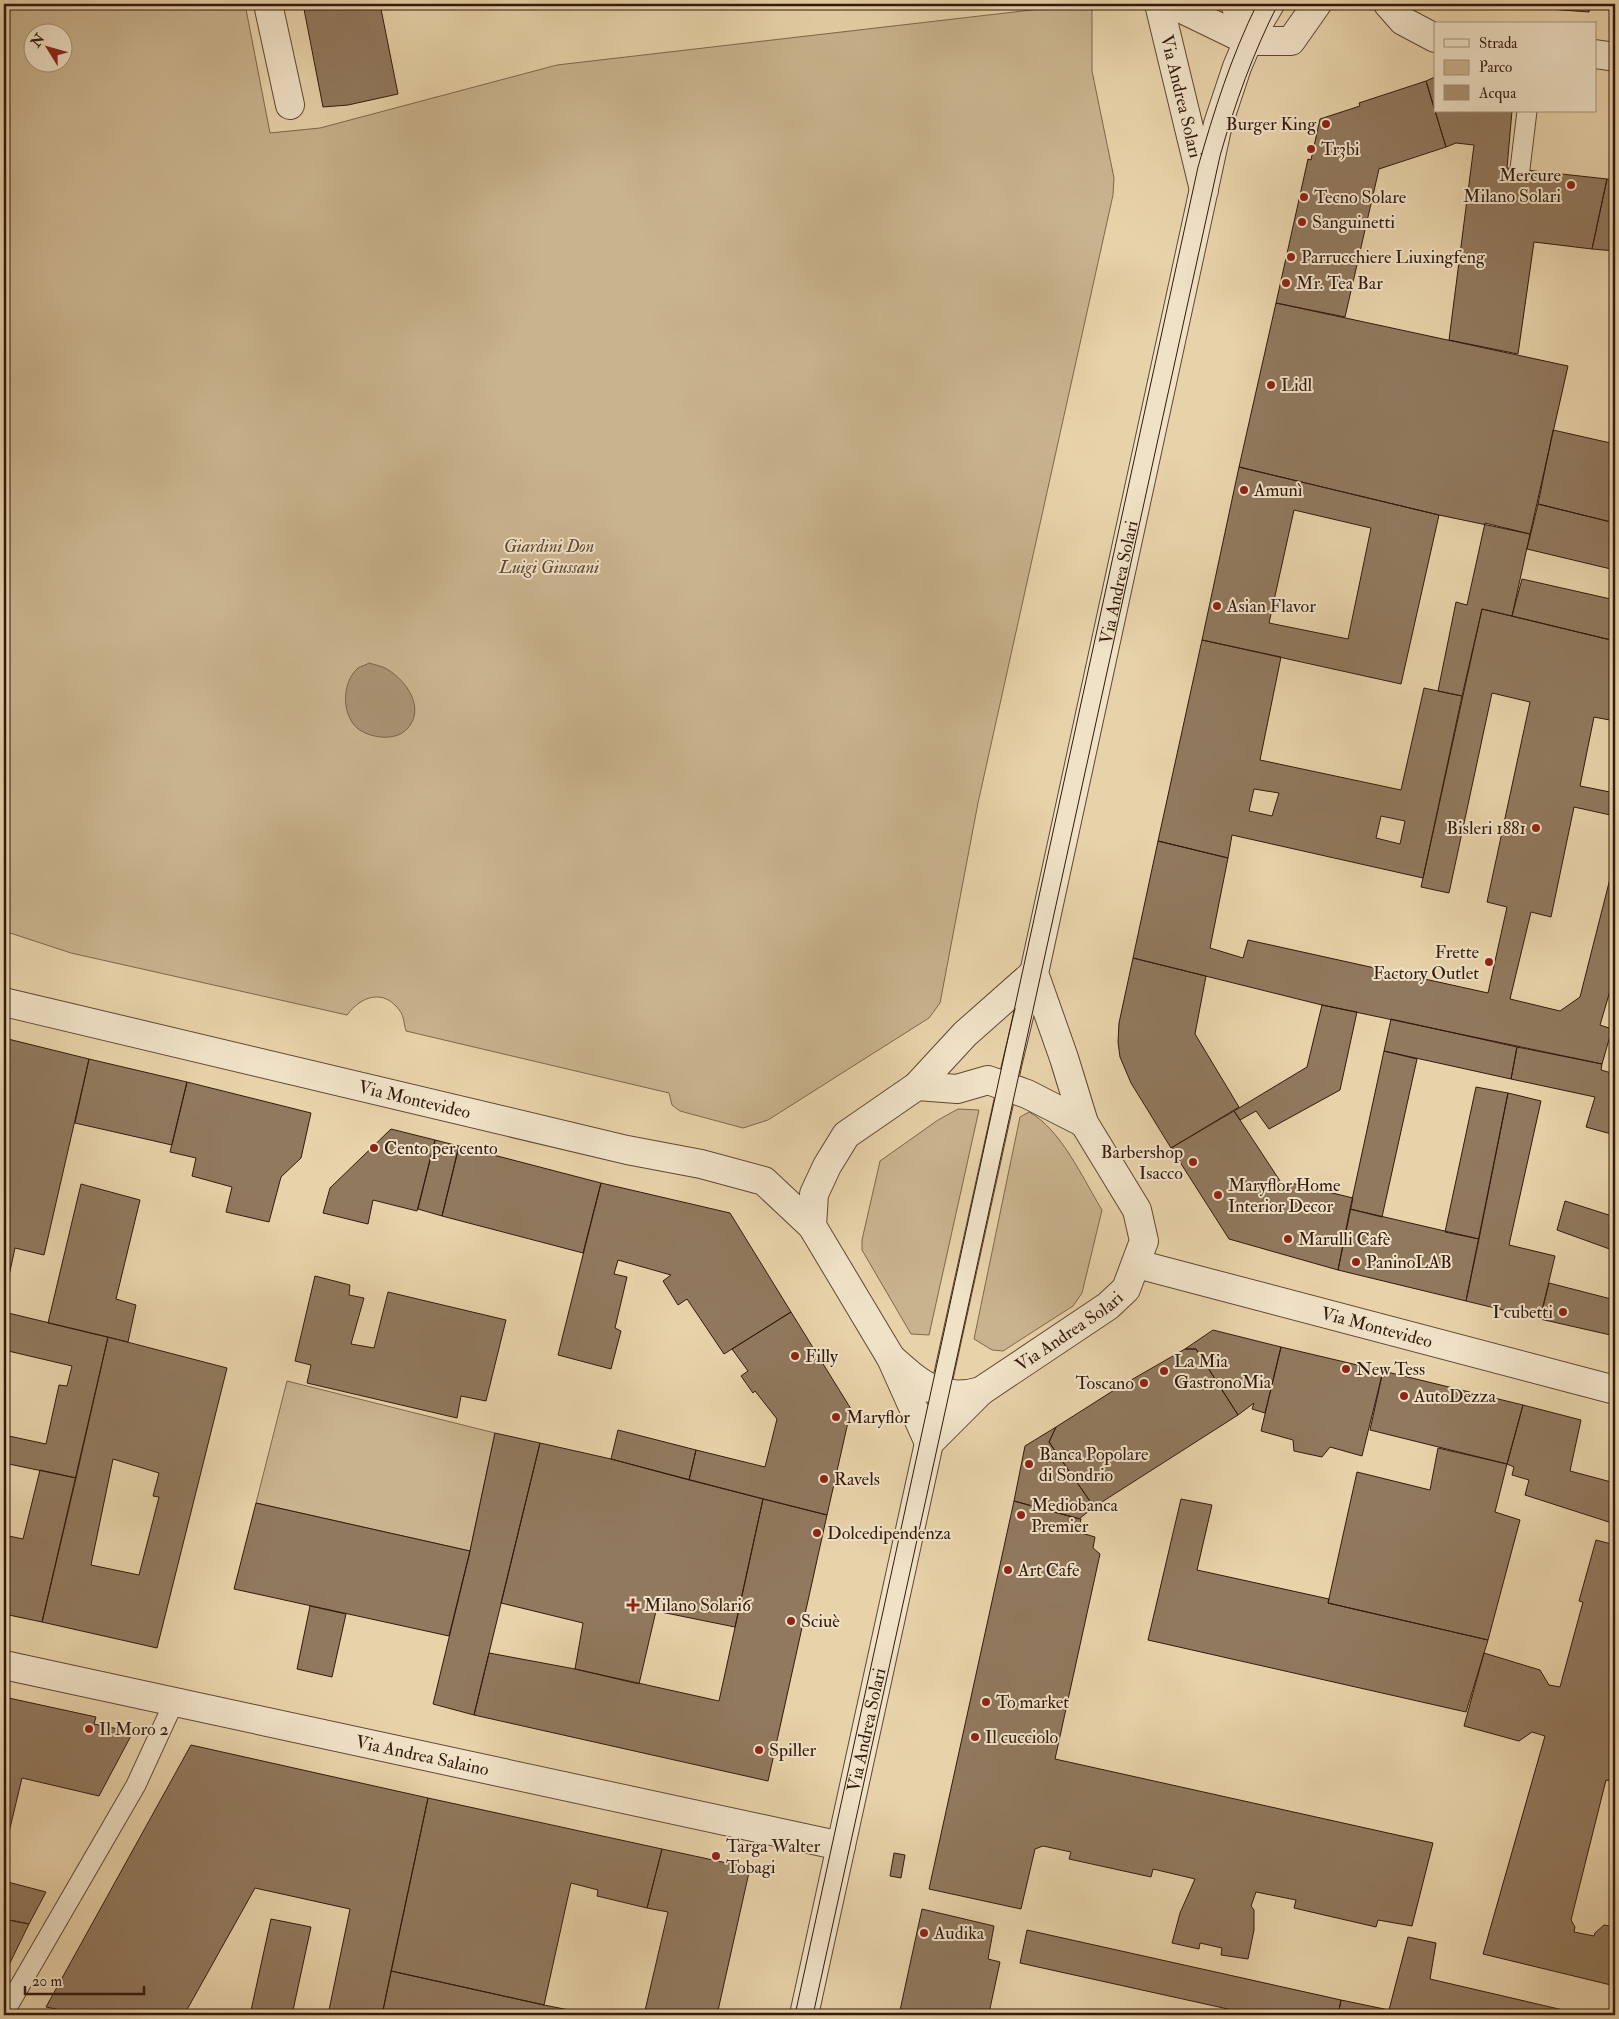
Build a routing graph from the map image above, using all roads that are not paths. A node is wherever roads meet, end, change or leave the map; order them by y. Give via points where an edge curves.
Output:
1 (268, 4) edge
2 (1159, 4) edge
3 (1178, 4) edge
4 (1235, 4) edge
5 (1270, 4) edge
6 (1317, 4) edge
7 (1388, 4) edge
8 (1434, 37) edge
9 (1248, 41) junction
10 (1596, 54) edge
11 (1615, 56) edge
12 (290, 105) dead end
13 (1527, 112) edge
14 (1520, 169) dead end
15 (1204, 190) junction
16 (1034, 973) junction
17 (4, 1002) edge
18 (917, 1086) junction
19 (1007, 1086) junction
20 (1084, 1123) junction
21 (812, 1226) junction
22 (1137, 1264) junction
23 (891, 1358) junction
24 (1615, 1390) edge
25 (981, 1391) junction
26 (940, 1392) junction
27 (929, 1443) junction
28 (4, 1665) edge
29 (174, 1702) junction
30 (840, 1846) junction
31 (4, 2013) edge
32 (804, 2015) edge

1 - 12 street
2 - 15 street, Via Andrea Solari
3 - 9 street, Via Andrea Solari via 1184,10
4 - 9 street
5 - 9 street, Via Andrea Solari
6 - 9 street, Via Andrea Solari via 1291,41
7 - 8 street via 1403,21
9 - 15 street, Via Andrea Solari via 1221,116
10 - 11 street
13 - 14 lane
15 - 16 street, Via Andrea Solari
16 - 18 street via 965,1034
16 - 19 lane, Via Andrea Solari
16 - 20 street, Via Andrea Solari
17 - 21 street, Via Montevideo via 618,1148 701,1164 764,1182
18 - 19 street via 957,1089 988,1080
18 - 21 street via 846,1135 814,1194
19 - 20 street
19 - 26 lane, Via Andrea Solari
20 - 22 street, Via Andrea Solari via 1137,1210 1144,1241
21 - 23 street, Via Andrea Solari
22 - 24 street, Via Montevideo
22 - 25 street, Via Andrea Solari via 1126,1289 1108,1306
23 - 26 street, Via Andrea Solari via 917,1381
23 - 27 street, Via Andrea Solari
25 - 26 street, Via Andrea Solari via 964,1396
25 - 27 street, Via Andrea Solari
26 - 27 lane, Via Andrea Solari
27 - 30 street, Via Andrea Solari
28 - 29 street, Via Andrea Salaino
29 - 30 street, Via Andrea Salaino
29 - 31 lane via 136,1785
30 - 32 street, Via Andrea Solari

